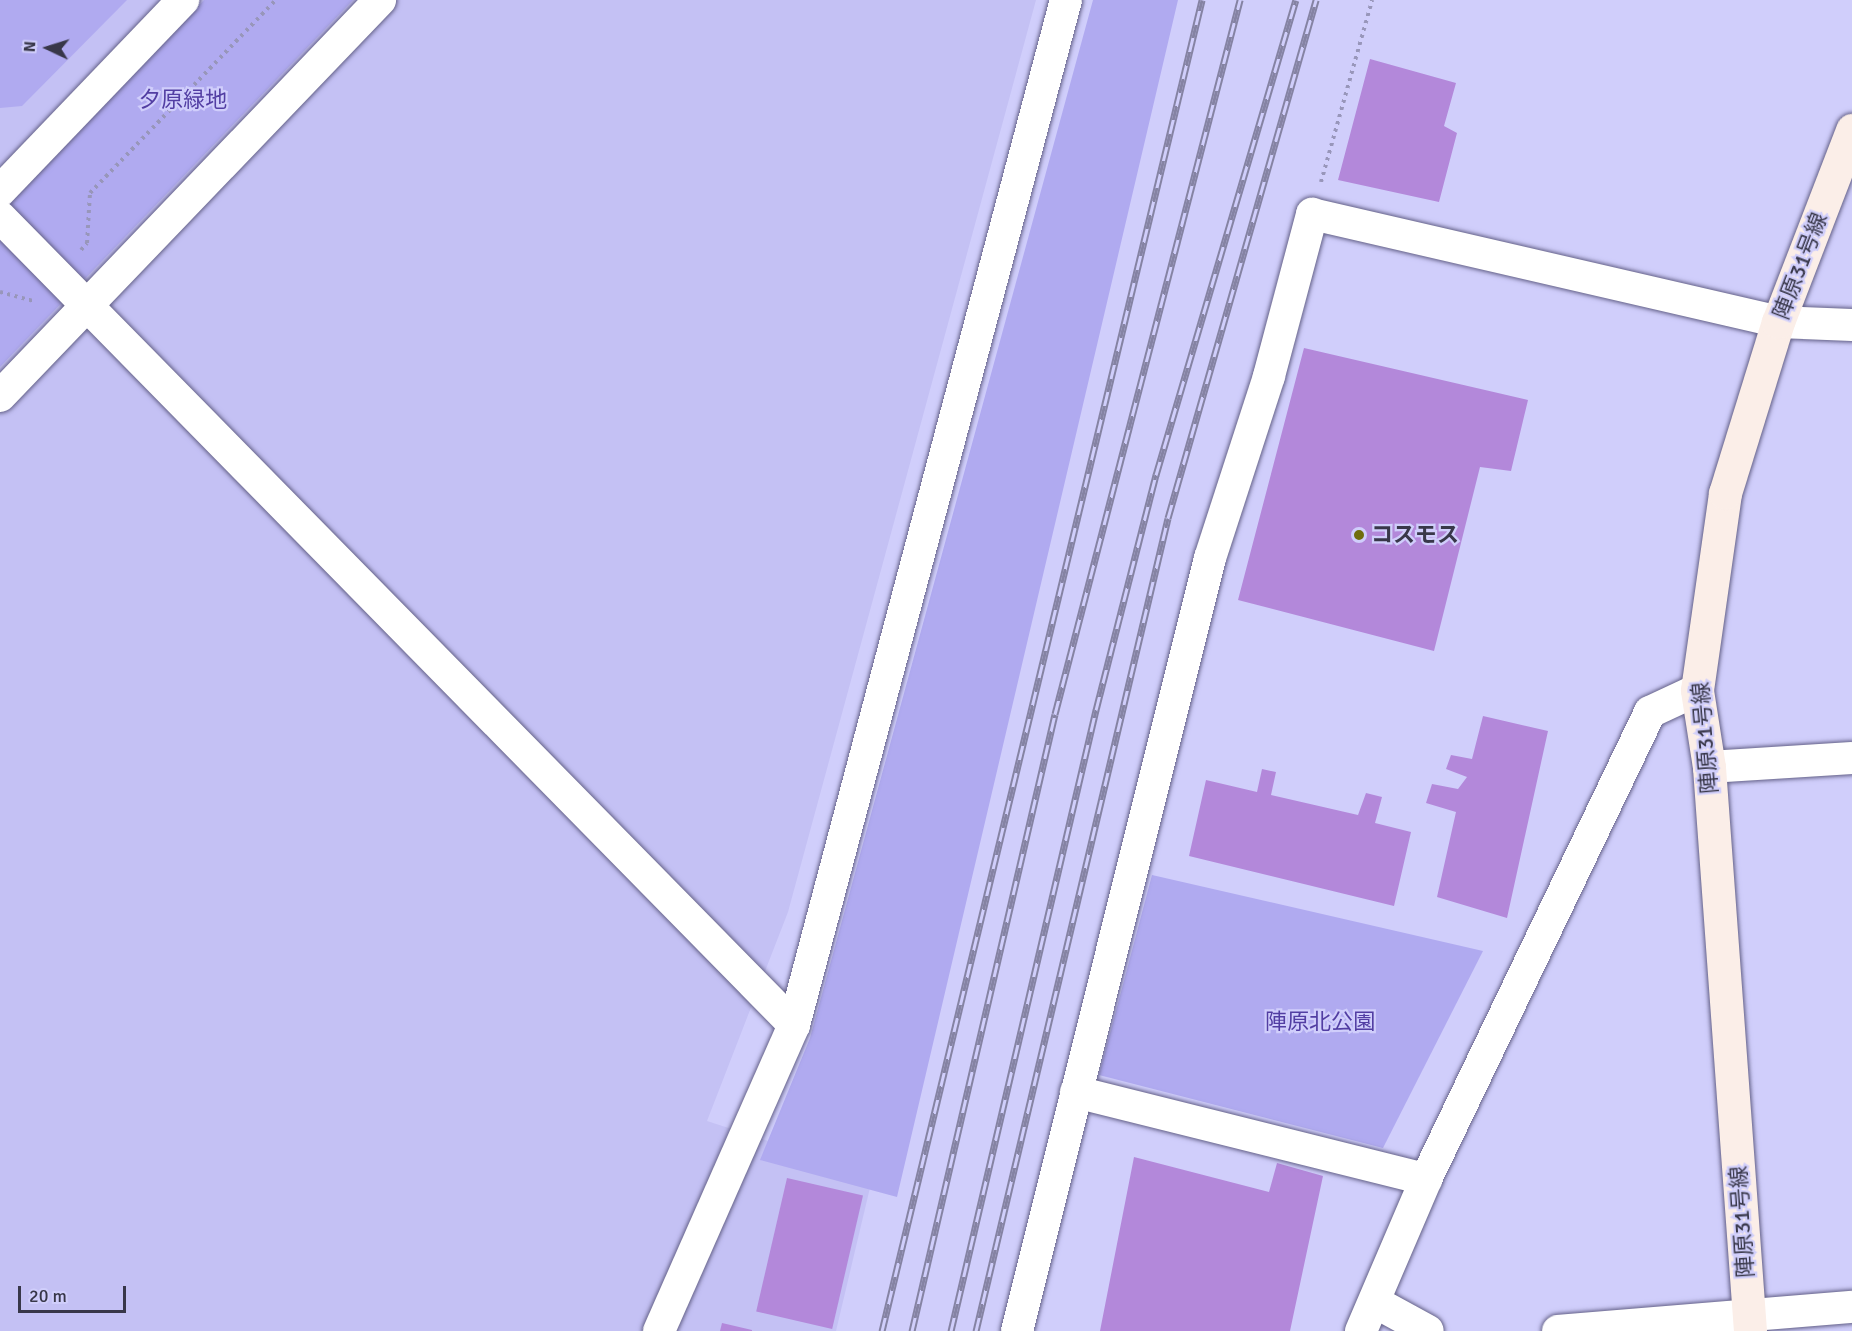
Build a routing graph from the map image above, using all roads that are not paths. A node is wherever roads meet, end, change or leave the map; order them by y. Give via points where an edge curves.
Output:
1 (183, 0) edge
2 (380, 0) edge
3 (1066, 0) edge
4 (1852, 130) edge
5 (0, 191) edge
6 (0, 217) edge
7 (88, 304) junction
8 (1778, 322) junction
9 (1852, 325) edge
10 (0, 396) edge
11 (1697, 690) junction
12 (1852, 758) edge
13 (1709, 767) junction
14 (794, 1025) junction
15 (1076, 1092) junction
16 (1426, 1179) junction
17 (1376, 1302) junction
18 (1852, 1307) edge
19 (1750, 1323) edge
20 (659, 1331) edge
21 (1017, 1331) edge
22 (1361, 1331) edge
23 (1428, 1331) edge
24 (1558, 1331) edge

1 - 5 street
2 - 7 street
3 - 14 street
4 - 8 street, 陣原31号線
6 - 7 street
7 - 10 street
7 - 14 street
8 - 9 street
8 - 11 street, 陣原31号線 via 1725,493
8 - 15 street via 1312,214 1269,376 1209,558
11 - 13 street, 陣原31号線
11 - 16 street via 1650,712
12 - 13 street
13 - 19 street, 陣原31号線
14 - 20 street
15 - 16 street
15 - 21 street
16 - 17 street
17 - 22 street
17 - 23 street
18 - 19 street
19 - 24 street

